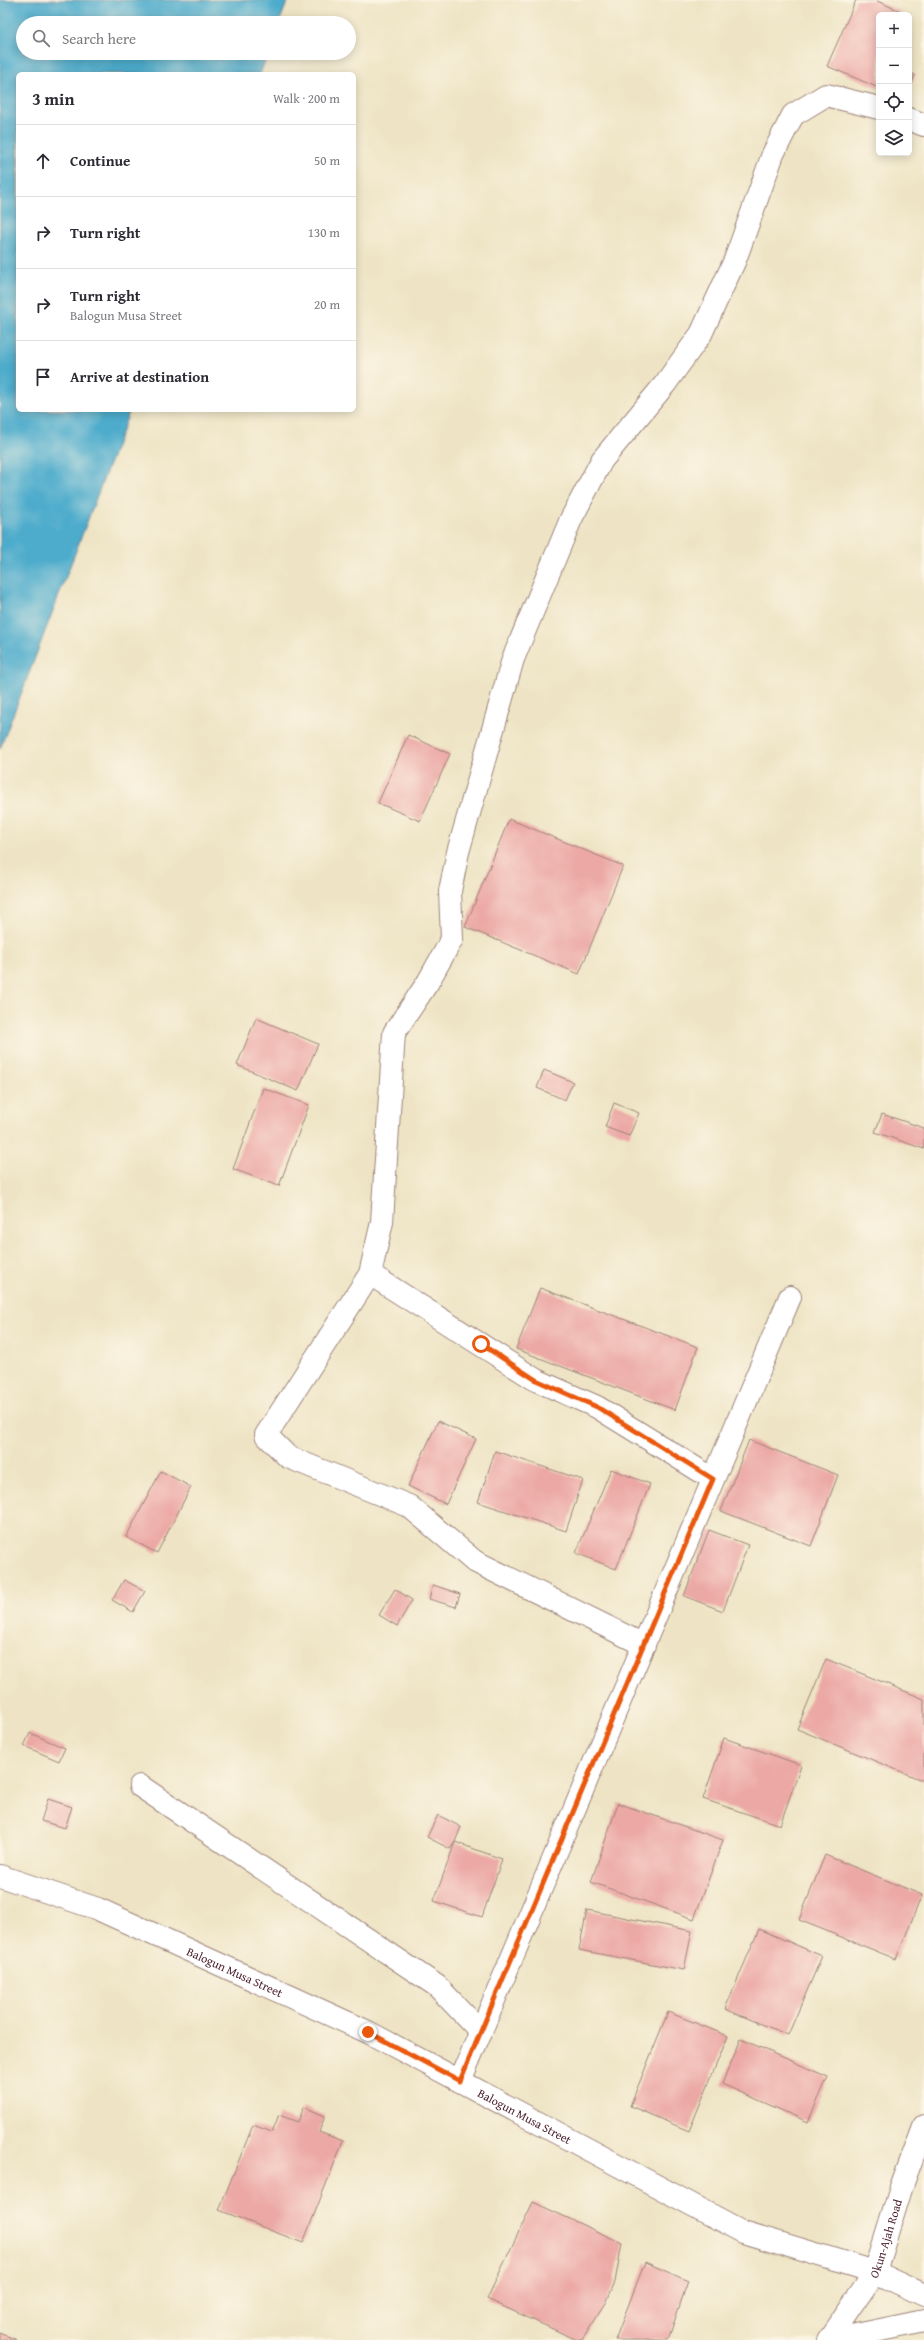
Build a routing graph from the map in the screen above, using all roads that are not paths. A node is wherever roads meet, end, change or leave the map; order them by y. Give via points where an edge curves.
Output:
1 (876, 107) edge
2 (912, 120) edge
3 (924, 125) edge
4 (370, 1274) junction
5 (790, 1297) dead end
6 (713, 1479) junction
7 (644, 1645) junction
8 (140, 1786) dead end
9 (0, 1876) edge
10 (481, 2032) junction
11 (460, 2081) junction
12 (924, 2126) edge
13 (875, 2272) junction
14 (924, 2295) edge
15 (924, 2321) edge
16 (828, 2340) edge
17 (832, 2340) edge

1 - 4 street via 826,95 793,115 773,154 734,260 701,334 665,384 602,460 571,519 509,674 458,852 450,891 452,939 428,982 394,1033 382,1222
2 - 3 street
4 - 6 street via 536,1380 597,1407
4 - 7 street via 266,1435 288,1457 409,1506 474,1561
5 - 6 street
6 - 7 street
7 - 10 street
8 - 10 street via 437,1986
9 - 11 street, Balogun Musa Street via 98,1909 368,2032
10 - 11 street
11 - 13 street, Balogun Musa Street via 743,2232
12 - 13 street, Okun-Ajah Road
13 - 14 street, Balogun Musa Street
13 - 16 street, Okun-Ajah Road
15 - 17 street

